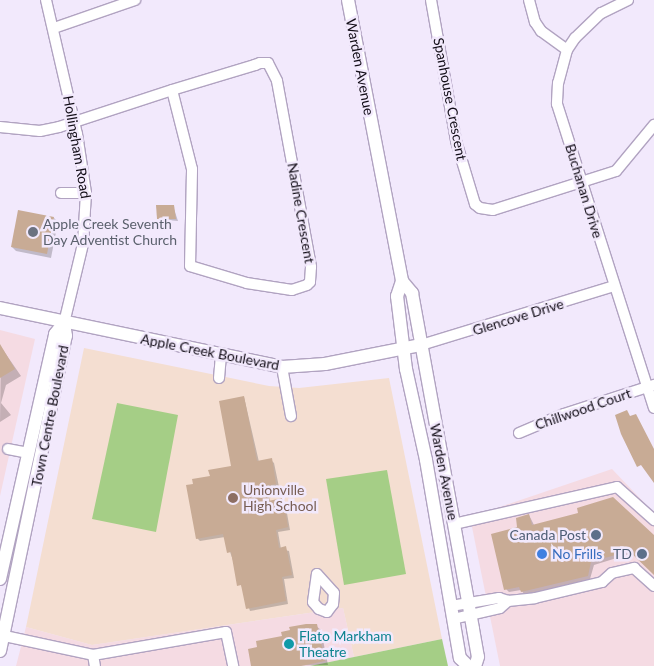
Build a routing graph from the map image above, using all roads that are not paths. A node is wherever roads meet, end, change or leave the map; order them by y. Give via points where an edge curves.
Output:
1 (46, 0) edge
2 (135, 0) edge
3 (348, 0) edge
4 (431, 0) edge
5 (529, 0) edge
6 (628, 0) edge
7 (54, 28) junction
8 (567, 50) junction
9 (172, 90) junction
10 (75, 122) junction
11 (654, 125) edge
12 (0, 127) edge
13 (582, 184) junction
14 (61, 193) dead end
15 (86, 193) junction
16 (402, 281) junction
17 (614, 286) junction
18 (0, 308) edge
19 (64, 323) junction
20 (421, 345) junction
21 (405, 349) junction
22 (221, 356) junction
23 (282, 367) junction
24 (219, 378) dead end
25 (651, 386) edge
26 (654, 408) edge
27 (291, 416) dead end
28 (519, 433) dead end
29 (8, 448) dead end
30 (28, 453) junction
31 (654, 520) edge
32 (454, 524) junction
33 (0, 580) edge
34 (654, 586) edge
35 (508, 601) junction
36 (468, 602) junction
37 (451, 606) junction
38 (471, 616) junction
39 (454, 619) junction
40 (2, 635) edge
41 (0, 651) edge
42 (93, 655) junction
43 (95, 666) edge
44 (233, 666) edge
45 (468, 666) edge
46 (475, 666) edge

1 - 7 street, Hollingham Road
2 - 7 street
3 - 16 main road, Warden Avenue
4 - 13 street, Spanhouse Crescent via 456,141 475,204 485,211 494,210
5 - 8 street via 535,22
6 - 8 street, Buchanan Drive via 592,19
7 - 10 street, Hollingham Road
8 - 13 street, Buchanan Drive via 558,83 557,104
9 - 9 street, Nadine Crescent via 192,169 190,266 247,283 292,290 306,285 310,282 312,267 277,81 271,66 260,63
9 - 10 street, Nadine Crescent
10 - 12 street, Nadine Crescent via 40,131
10 - 15 street, Hollingham Road
11 - 13 street via 616,172
13 - 17 street, Buchanan Drive
14 - 15 street
15 - 19 street, Hollingham Road via 83,244
16 - 20 main road, Warden Avenue via 412,293
16 - 21 main road, Warden Avenue via 397,296
17 - 20 street, Glencove Drive
17 - 25 street, Buchanan Drive
18 - 19 main road, Apple Creek Boulevard
19 - 22 main road, Apple Creek Boulevard
19 - 30 main road, Town Centre Boulevard via 55,334
19 - 40 main road, Town Centre Boulevard via 63,354
20 - 21 main road, Apple Creek Boulevard
20 - 32 main road, Warden Avenue
21 - 23 main road, Apple Creek Boulevard via 325,364
21 - 37 main road, Warden Avenue
22 - 23 main road, Apple Creek Boulevard
22 - 24 street
23 - 27 street
25 - 26 street, Buchanan Drive
25 - 28 street, Chillwood Court via 564,414
29 - 30 street
30 - 33 main road, Town Centre Boulevard
31 - 32 street via 617,487
32 - 36 main road, Warden Avenue
34 - 35 street via 634,568 612,573 602,582
35 - 36 street via 499,598
35 - 38 street via 500,608
36 - 37 street
36 - 38 main road, Warden Avenue
37 - 39 main road, Warden Avenue
38 - 39 street
38 - 46 main road, Warden Avenue via 478,657
39 - 45 main road, Warden Avenue via 460,658
40 - 41 main road, Town Centre Boulevard
40 - 42 street
42 - 43 street
42 - 44 street via 226,632

